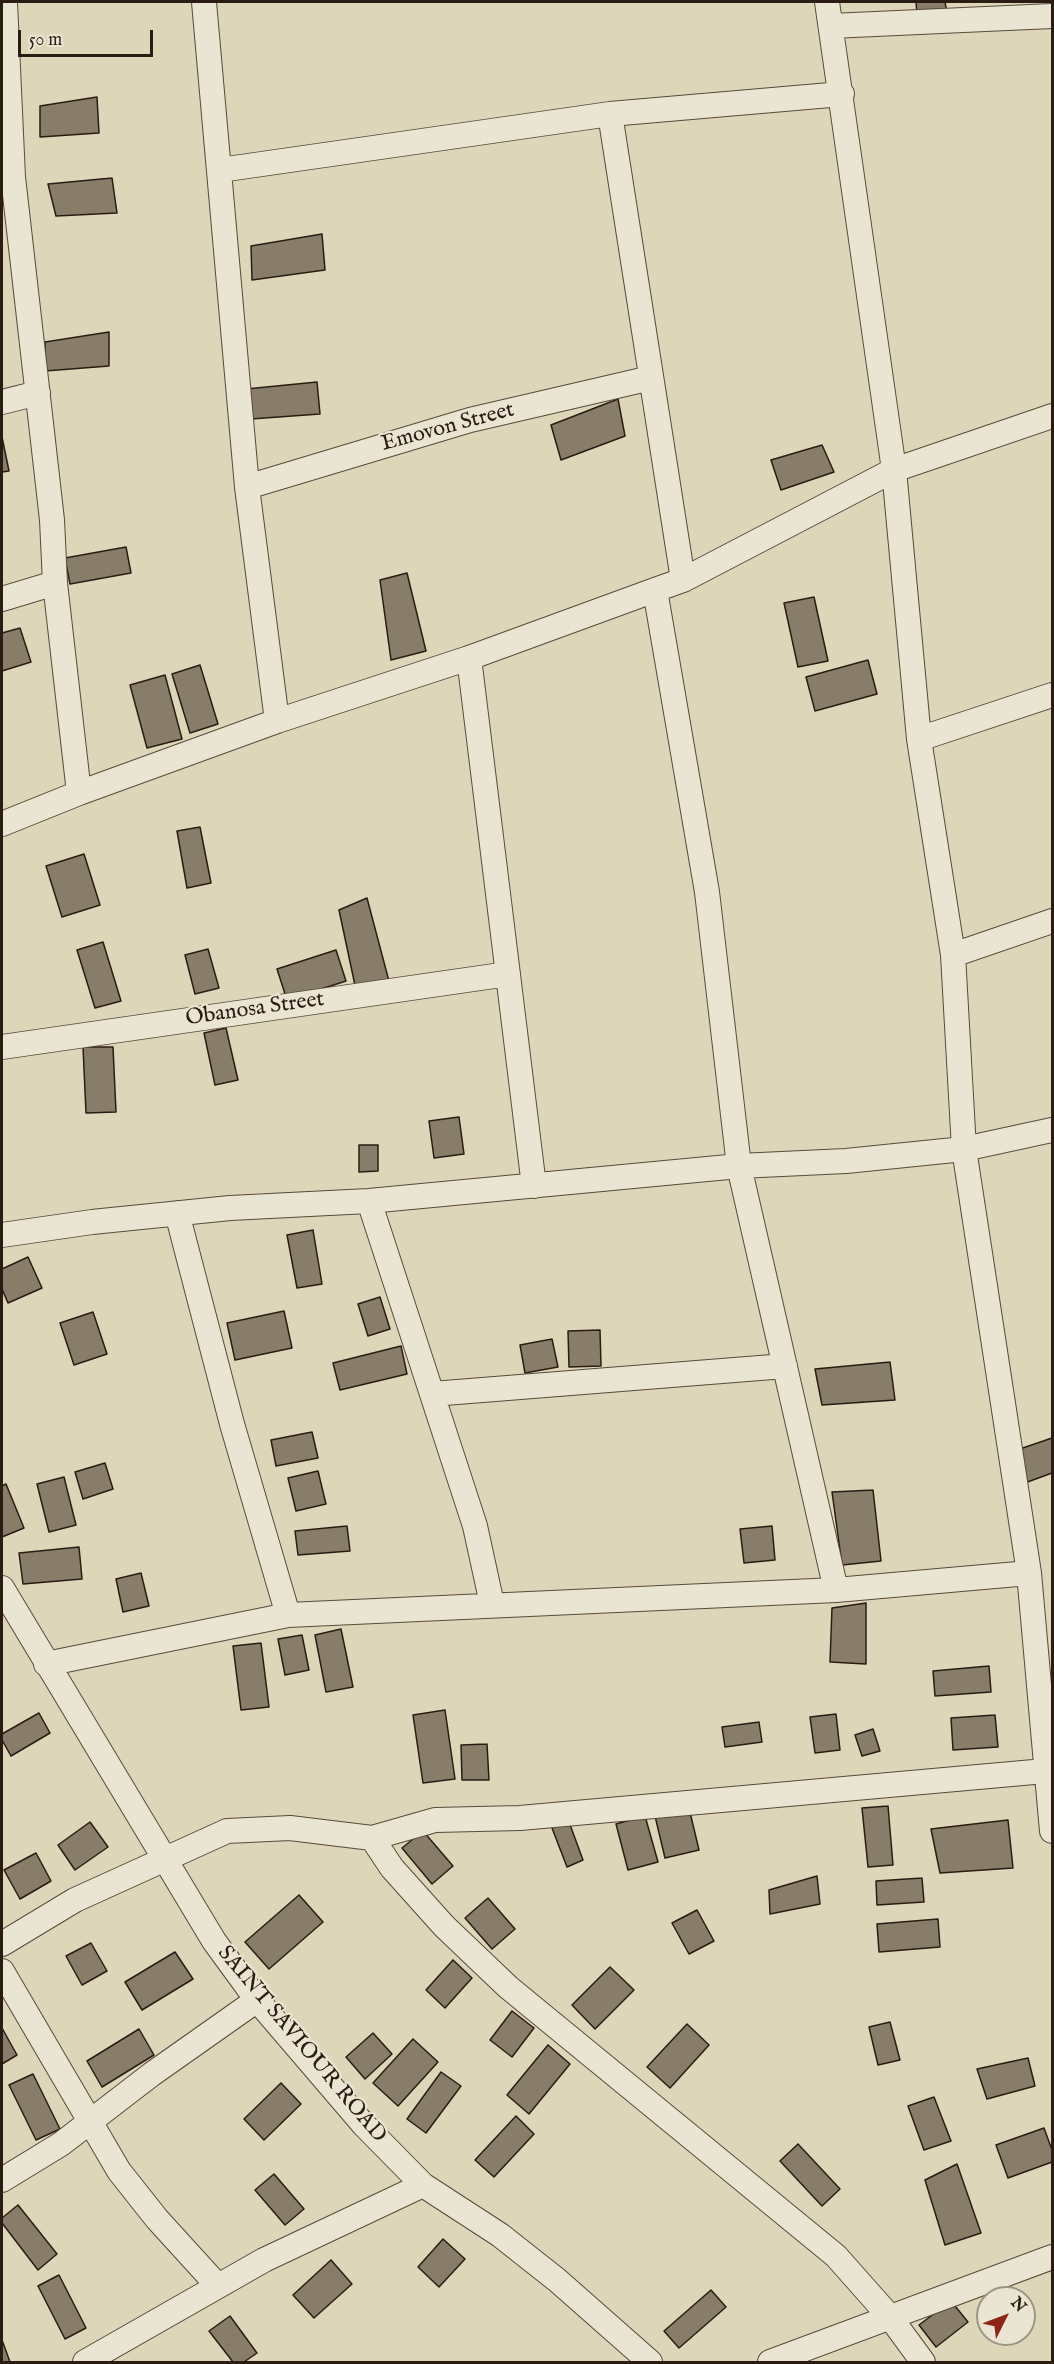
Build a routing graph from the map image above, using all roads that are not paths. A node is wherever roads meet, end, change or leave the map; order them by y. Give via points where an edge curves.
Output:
1 (5, 2) edge
2 (204, 2) edge
3 (827, 2) edge
4 (1052, 20) edge
5 (831, 26) junction
6 (842, 94) junction
7 (610, 114) junction
8 (219, 170) junction
9 (7, 177) edge
10 (651, 378) junction
11 (38, 393) junction
12 (2, 402) edge
13 (1053, 416) edge
14 (894, 470) junction
15 (248, 487) junction
16 (683, 579) junction
17 (55, 583) junction
18 (655, 590) junction
19 (2, 599) edge
20 (469, 658) junction
21 (1053, 695) edge
22 (277, 721) junction
23 (919, 739) junction
24 (79, 793) junction
25 (2, 824) edge
26 (1053, 921) edge
27 (953, 956) junction
28 (508, 974) junction
29 (3, 1041) edge
30 (1053, 1130) edge
31 (964, 1149) junction
32 (739, 1166) junction
33 (534, 1186) junction
34 (369, 1201) junction
35 (177, 1213) junction
36 (2, 1235) edge
37 (785, 1366) junction
38 (432, 1394) junction
39 (1029, 1573) junction
40 (2, 1588) edge
41 (836, 1590) junction
42 (492, 1604) junction
43 (288, 1615) junction
44 (1044, 1646) edge
45 (46, 1664) junction
46 (1045, 1771) junction
47 (1053, 1831) edge
48 (372, 1838) junction
49 (164, 1859) junction
50 (2, 1944) edge
51 (2, 1971) edge
52 (256, 2000) junction
53 (88, 2123) junction
54 (2, 2180) edge
55 (423, 2185) junction
56 (1053, 2257) edge
57 (218, 2286) junction
58 (890, 2317) junction
59 (85, 2362) edge
60 (648, 2362) edge
61 (770, 2362) edge
62 (923, 2362) edge

1 - 9 street
2 - 8 street
3 - 5 street
4 - 5 street
5 - 6 street
6 - 7 street
6 - 14 street
7 - 8 street
7 - 10 street
8 - 15 street
9 - 11 street
10 - 15 street, Emovon Street via 470,420
10 - 16 street
11 - 12 street
11 - 17 street
13 - 14 street
14 - 16 street
14 - 23 street
15 - 22 street
16 - 18 street
17 - 19 street
17 - 24 street
18 - 20 street
18 - 32 street via 707,892
20 - 22 street
20 - 28 street
21 - 23 street
22 - 24 street
23 - 27 street
24 - 25 street
26 - 27 street
27 - 31 street
28 - 29 street, Obanosa Street
28 - 33 street
30 - 31 street
31 - 32 street via 846,1161
31 - 39 street
32 - 33 street
32 - 37 street
33 - 34 street
34 - 35 street
34 - 38 street
35 - 36 street
35 - 43 street via 232,1424
37 - 38 street
37 - 41 street
38 - 42 street via 475,1526
39 - 41 street
39 - 44 street
40 - 45 street, SAINT SAVIOUR ROAD
41 - 42 street
42 - 43 street
43 - 45 street
44 - 46 street
45 - 49 street, SAINT SAVIOUR ROAD
46 - 47 street
46 - 48 street via 520,1818 435,1820
48 - 49 street via 290,1828 227,1831
48 - 58 street via 444,1926 508,1987 836,2256
49 - 50 street via 75,1899
49 - 52 street, SAINT SAVIOUR ROAD
51 - 53 street
52 - 53 street
52 - 55 street, SAINT SAVIOUR ROAD via 364,2125
53 - 54 street via 62,2144
53 - 57 street via 157,2219
55 - 57 street
55 - 60 street, SAINT SAVIOUR ROAD via 500,2235
56 - 58 street
57 - 59 street
58 - 61 street
58 - 62 street

